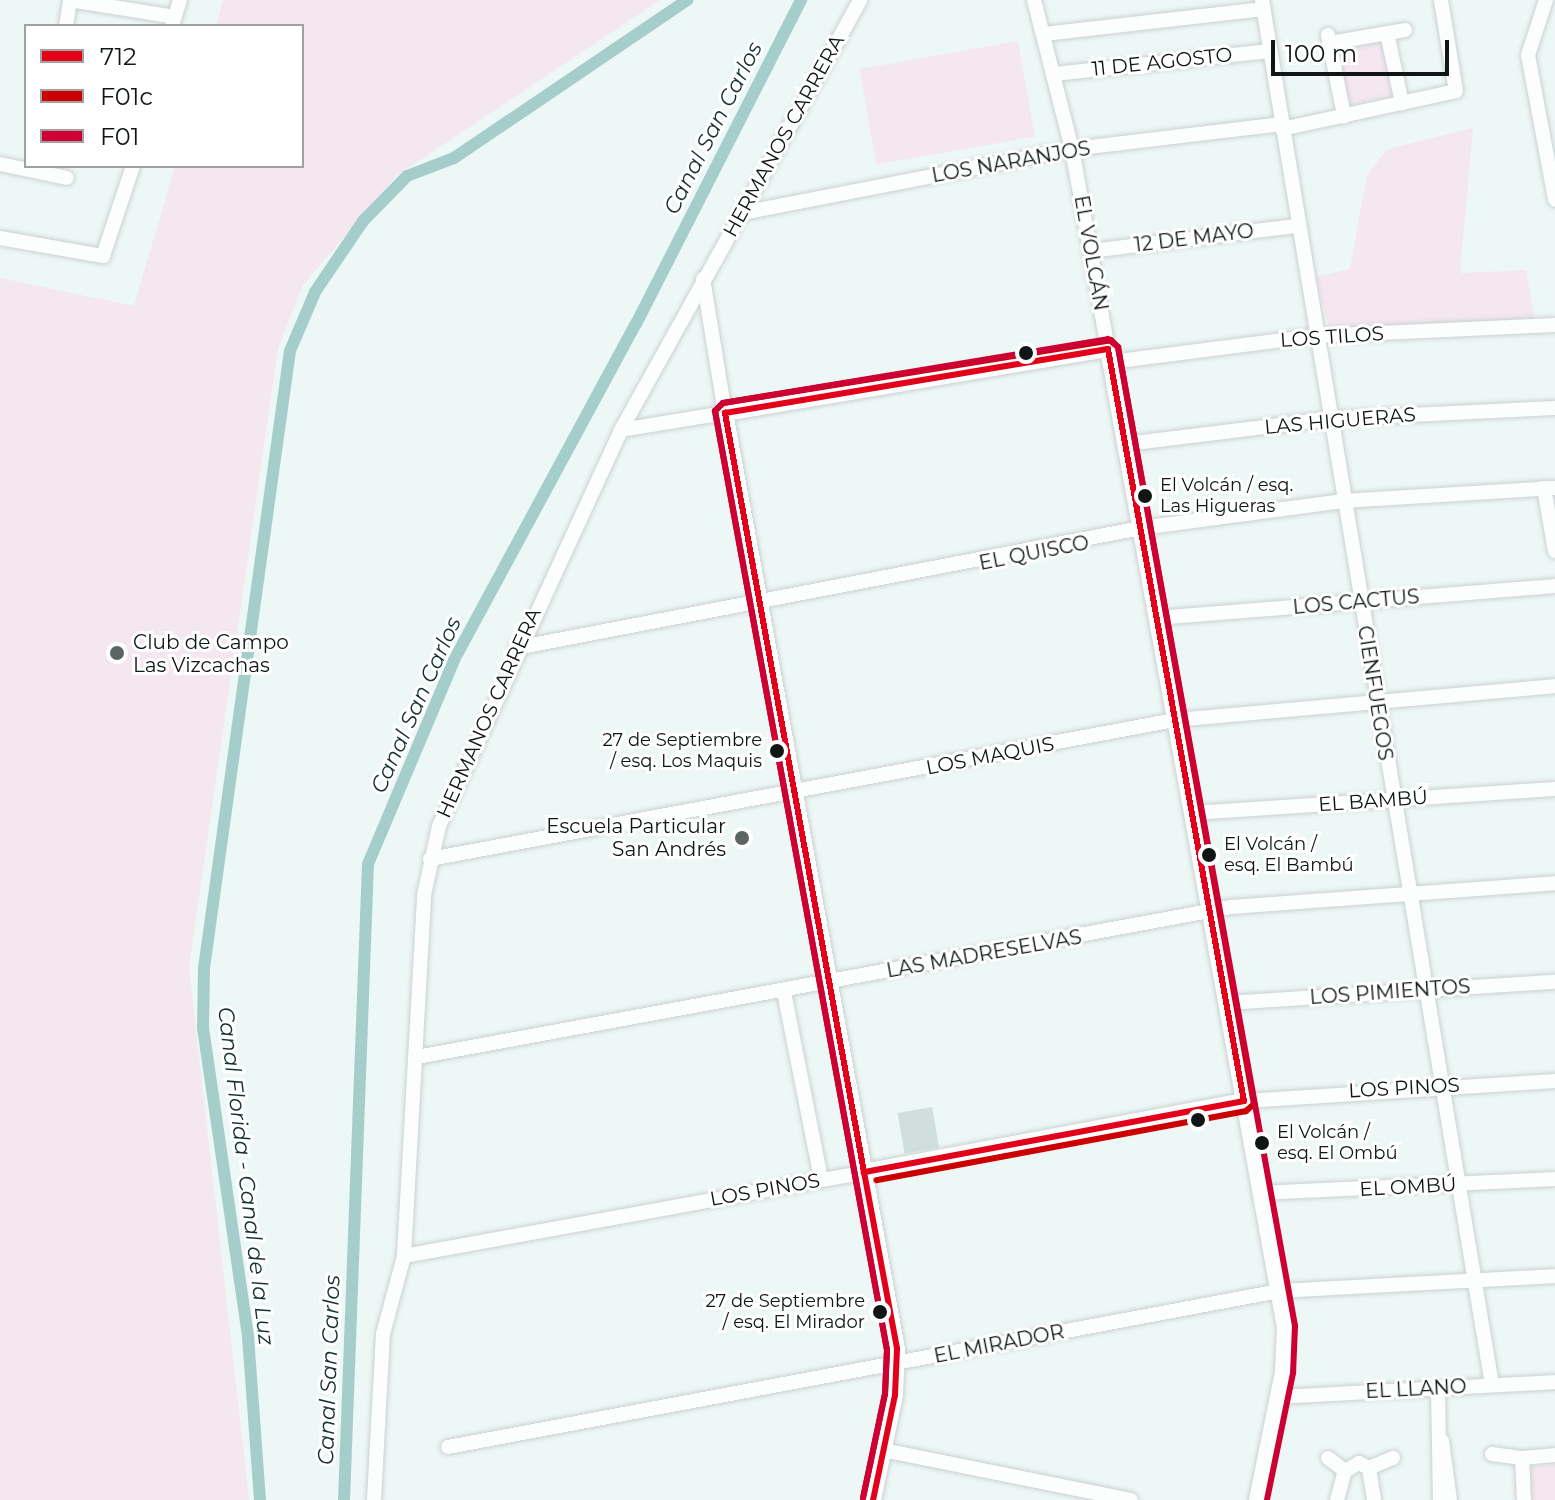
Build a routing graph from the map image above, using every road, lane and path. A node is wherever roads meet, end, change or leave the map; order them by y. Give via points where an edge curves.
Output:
1 (70, 0) edge
2 (180, 0) edge
3 (860, 0) edge
4 (1034, 0) edge
5 (1441, 0) edge
6 (1546, 0) edge
7 (1263, 5) edge
8 (174, 21) edge
9 (66, 24) edge
10 (1405, 30) dead end
11 (1387, 33) junction
12 (1044, 34) junction
13 (1270, 51) junction
14 (1054, 74) junction
15 (1402, 103) junction
16 (1344, 116) junction
17 (1282, 126) junction
18 (1072, 149) junction
19 (0, 164) edge
20 (24, 168) edge
21 (26, 168) edge
22 (132, 168) edge
23 (59, 173) edge
24 (1554, 194) edge
25 (742, 213) junction
26 (1298, 226) junction
27 (0, 238) edge
28 (1090, 251) junction
29 (703, 278) junction
30 (1555, 325) edge
31 (1315, 336) junction
32 (1109, 356) junction
33 (1555, 408) edge
34 (725, 413) junction
35 (1329, 419) junction
36 (621, 430) junction
37 (1126, 444) junction
38 (1550, 488) edge
39 (1343, 501) junction
40 (1141, 528) junction
41 (1555, 551) edge
42 (1555, 586) edge
43 (1359, 602) junction
44 (760, 604) junction
45 (1157, 618) junction
46 (516, 648) junction
47 (1555, 686) edge
48 (1376, 698) junction
49 (1175, 720) junction
50 (1555, 789) edge
51 (795, 794) junction
52 (1392, 800) junction
53 (1192, 813) junction
54 (430, 859) junction
55 (1555, 883) edge
56 (1408, 890) junction
57 (1210, 912) junction
58 (1555, 982) edge
59 (829, 983) junction
60 (1425, 989) junction
61 (784, 992) junction
62 (1226, 1003) junction
63 (417, 1057) junction
64 (1555, 1081) edge
65 (1441, 1086) junction
66 (1244, 1101) junction
67 (864, 1172) junction
68 (821, 1179) junction
69 (1555, 1179) edge
70 (1458, 1184) junction
71 (1261, 1193) junction
72 (404, 1256) junction
73 (1555, 1276) edge
74 (1474, 1281) junction
75 (1279, 1291) junction
76 (898, 1363) junction
77 (1555, 1382) edge
78 (1492, 1385) junction
79 (1438, 1388) junction
80 (1278, 1397) junction
81 (1441, 1437) junction
82 (448, 1447) dead end
83 (883, 1450) junction
84 (1492, 1454) dead end
85 (1555, 1455) edge
86 (1328, 1458) dead end
87 (1393, 1458) dead end
88 (1522, 1458) junction
89 (1369, 1468) junction
90 (1345, 1471) junction
91 (374, 1500) edge
92 (873, 1500) edge
93 (1131, 1500) edge
94 (1257, 1500) edge
95 (1337, 1500) edge
96 (1374, 1500) edge
97 (1440, 1500) edge
98 (1450, 1500) edge
99 (1524, 1500) edge

1 - 8 street
1 - 9 street
2 - 8 street
3 - 25 street, HERMANOS CARRERA
4 - 12 street, EL VOLCÁN
5 - 15 street, LOS NARANJOS via 1456,91
6 - 24 street via 1528,55
7 - 12 street
7 - 13 street, CIENFUEGOS
10 - 11 street
11 - 15 street
11 - 16 street via 1329,39
12 - 14 street, EL VOLCÁN
13 - 14 street, 11 DE AGOSTO
13 - 17 street, CIENFUEGOS
14 - 18 street, EL VOLCÁN
15 - 16 street, LOS NARANJOS
16 - 17 street, LOS NARANJOS
17 - 18 street, LOS NARANJOS
17 - 26 street, CIENFUEGOS
18 - 25 street, LOS NARANJOS
18 - 28 street, EL VOLCÁN
19 - 20 street
21 - 23 street
22 - 27 street via 103,256
25 - 29 street, HERMANOS CARRERA
26 - 28 street, 12 DE MAYO
26 - 31 street, CIENFUEGOS
28 - 32 street, EL VOLCÁN
29 - 34 street
29 - 36 street, HERMANOS CARRERA
30 - 31 street, LOS TILOS
31 - 32 street, LOS TILOS
31 - 35 street, CIENFUEGOS
32 - 34 street, LOS TILOS
32 - 37 street, EL VOLCÁN
33 - 35 street, LAS HIGUERAS
34 - 36 street, LOS TILOS
34 - 44 street
35 - 37 street, LAS HIGUERAS
35 - 39 street, CIENFUEGOS
36 - 46 street, HERMANOS CARRERA
37 - 40 street, EL VOLCÁN
38 - 39 street, EL QUISCO
38 - 41 street
39 - 40 street, EL QUISCO
39 - 43 street, CIENFUEGOS
40 - 44 street, EL QUISCO
40 - 45 street, EL VOLCÁN
42 - 43 street, LOS CACTUS
43 - 45 street, LOS CACTUS
43 - 48 street, CIENFUEGOS
44 - 46 street, EL QUISCO
44 - 51 street
45 - 49 street, EL VOLCÁN
46 - 54 street, HERMANOS CARRERA
47 - 48 street, LOS MAQUIS
48 - 49 street, LOS MAQUIS
48 - 52 street, CIENFUEGOS
49 - 51 street, LOS MAQUIS
49 - 53 street, EL VOLCÁN
50 - 52 street, EL BAMBÚ
51 - 54 street, LOS MAQUIS
51 - 59 street
52 - 53 street, EL BAMBÚ
52 - 56 street, CIENFUEGOS
53 - 57 street, EL VOLCÁN
54 - 63 street, HERMANOS CARRERA
55 - 56 street, LAS MADRESELVAS
56 - 57 street, LAS MADRESELVAS
56 - 60 street, CIENFUEGOS
57 - 59 street, LAS MADRESELVAS
57 - 62 street, EL VOLCÁN
58 - 60 street, LOS PIMIENTOS
59 - 61 street, LAS MADRESELVAS
59 - 67 street
60 - 62 street, LOS PIMIENTOS
60 - 65 street, CIENFUEGOS
61 - 63 street, LAS MADRESELVAS
61 - 68 street
62 - 66 street, EL VOLCÁN
63 - 72 street, HERMANOS CARRERA
64 - 65 street, LOS PINOS
65 - 66 street, LOS PINOS
65 - 70 street, CIENFUEGOS
66 - 67 street, LOS PINOS
66 - 71 street, EL VOLCÁN
67 - 68 street, LOS PINOS
67 - 76 street
68 - 72 street, LOS PINOS
69 - 70 street, EL OMBÚ
70 - 71 street, EL OMBÚ
70 - 74 street, CIENFUEGOS
71 - 75 street, EL VOLCÁN
72 - 91 street, HERMANOS CARRERA via 383,1334
73 - 74 street, EL MIRADOR
74 - 75 street, EL MIRADOR
74 - 78 street, CIENFUEGOS
75 - 76 street, EL MIRADOR
75 - 80 street, EL VOLCÁN via 1286,1348
76 - 82 street, EL MIRADOR
76 - 83 street
77 - 78 street, EL LLANO
78 - 79 street, EL LLANO
79 - 80 street, EL LLANO
79 - 81 street
80 - 94 street, EL VOLCÁN
81 - 97 street
81 - 98 street
83 - 92 street
83 - 93 street
84 - 88 street
85 - 88 street
86 - 90 street
87 - 89 street
88 - 99 street
89 - 90 street via 1359,1463
89 - 96 street
90 - 95 street

